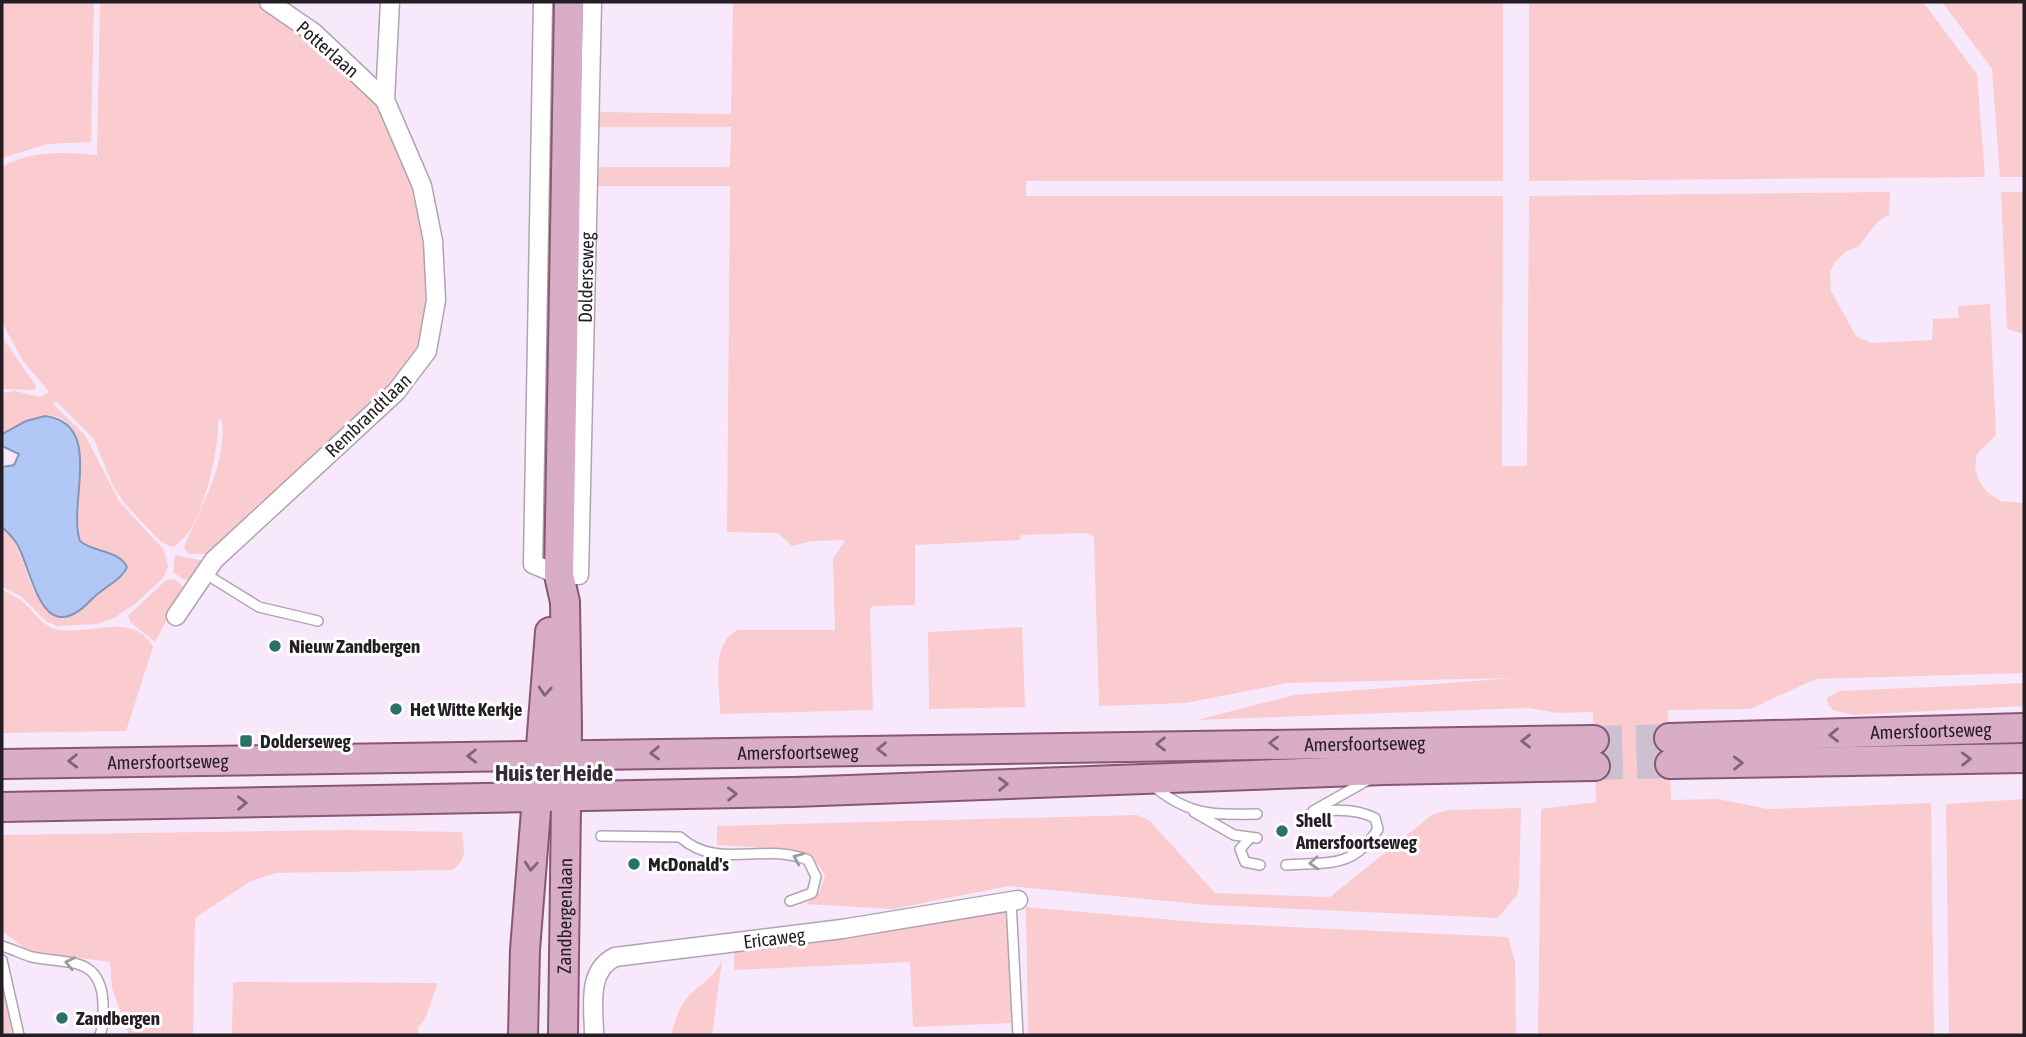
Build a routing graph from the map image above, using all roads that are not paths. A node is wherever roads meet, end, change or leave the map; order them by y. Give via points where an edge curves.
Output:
1 (268, 2) edge
2 (390, 2) edge
3 (543, 2) edge
4 (569, 2) edge
5 (592, 2) edge
6 (385, 100) junction
7 (204, 573) junction
8 (559, 575) junction
9 (176, 616) dead end
10 (318, 621) dead end
11 (2024, 728) edge
12 (553, 755) junction
13 (2024, 758) edge
14 (2, 764) edge
15 (1384, 770) junction
16 (1145, 779) junction
17 (566, 797) junction
18 (536, 798) junction
19 (2, 807) edge
20 (1192, 811) junction
21 (1257, 814) dead end
22 (601, 836) dead end
23 (1260, 865) dead end
24 (1286, 865) dead end
25 (790, 901) dead end
26 (1015, 901) joint
27 (2, 946) edge
28 (2, 960) edge
29 (19, 1035) edge
30 (100, 1035) edge
31 (523, 1035) edge
32 (563, 1035) edge
33 (594, 1035) edge
34 (1018, 1035) edge

1 - 6 street, Potterlaan via 314,33
2 - 6 street, Rembrandtlaan
3 - 8 street via 533,564
4 - 8 main road, Dolderseweg
5 - 8 street, Dolderseweg via 579,575
6 - 7 street, Rembrandtlaan via 422,186 433,241 436,300 427,351 396,392 252,522
7 - 9 street, Rembrandtlaan
7 - 10 lane via 259,607
8 - 12 main road, Dolderseweg via 565,602
11 -> 13 main road, Amersfoortseweg via 1669,751
12 -> 14 main road, Amersfoortseweg
15 -> 12 main road, Amersfoortseweg via 1595,753
12 - 17 main road, Zandbergenlaan
12 - 18 main road, Zandbergenlaan
15 - 16 main road, Amersfoortseweg
15 -> 24 lane, Amersfoortseweg via 1304,815 1365,813 1374,818 1378,829 1355,856 1344,862
17 -> 16 main road, Amersfoortseweg
16 - 20 lane via 1174,803
17 - 18 main road, Amersfoortseweg
17 - 32 main road, Zandbergenlaan
19 -> 18 main road, Amersfoortseweg
18 -> 31 main road, Zandbergenlaan
20 - 21 lane
20 - 23 lane via 1211,824 1253,839 1240,849 1245,862
25 -> 22 lane via 812,893 816,877 808,860 789,853 711,854 695,850 680,836
26 - 33 street, Ericaweg via 842,929 615,957 595,976
26 - 34 lane
30 -> 27 lane via 102,985 96,974 87,967
28 - 29 lane

